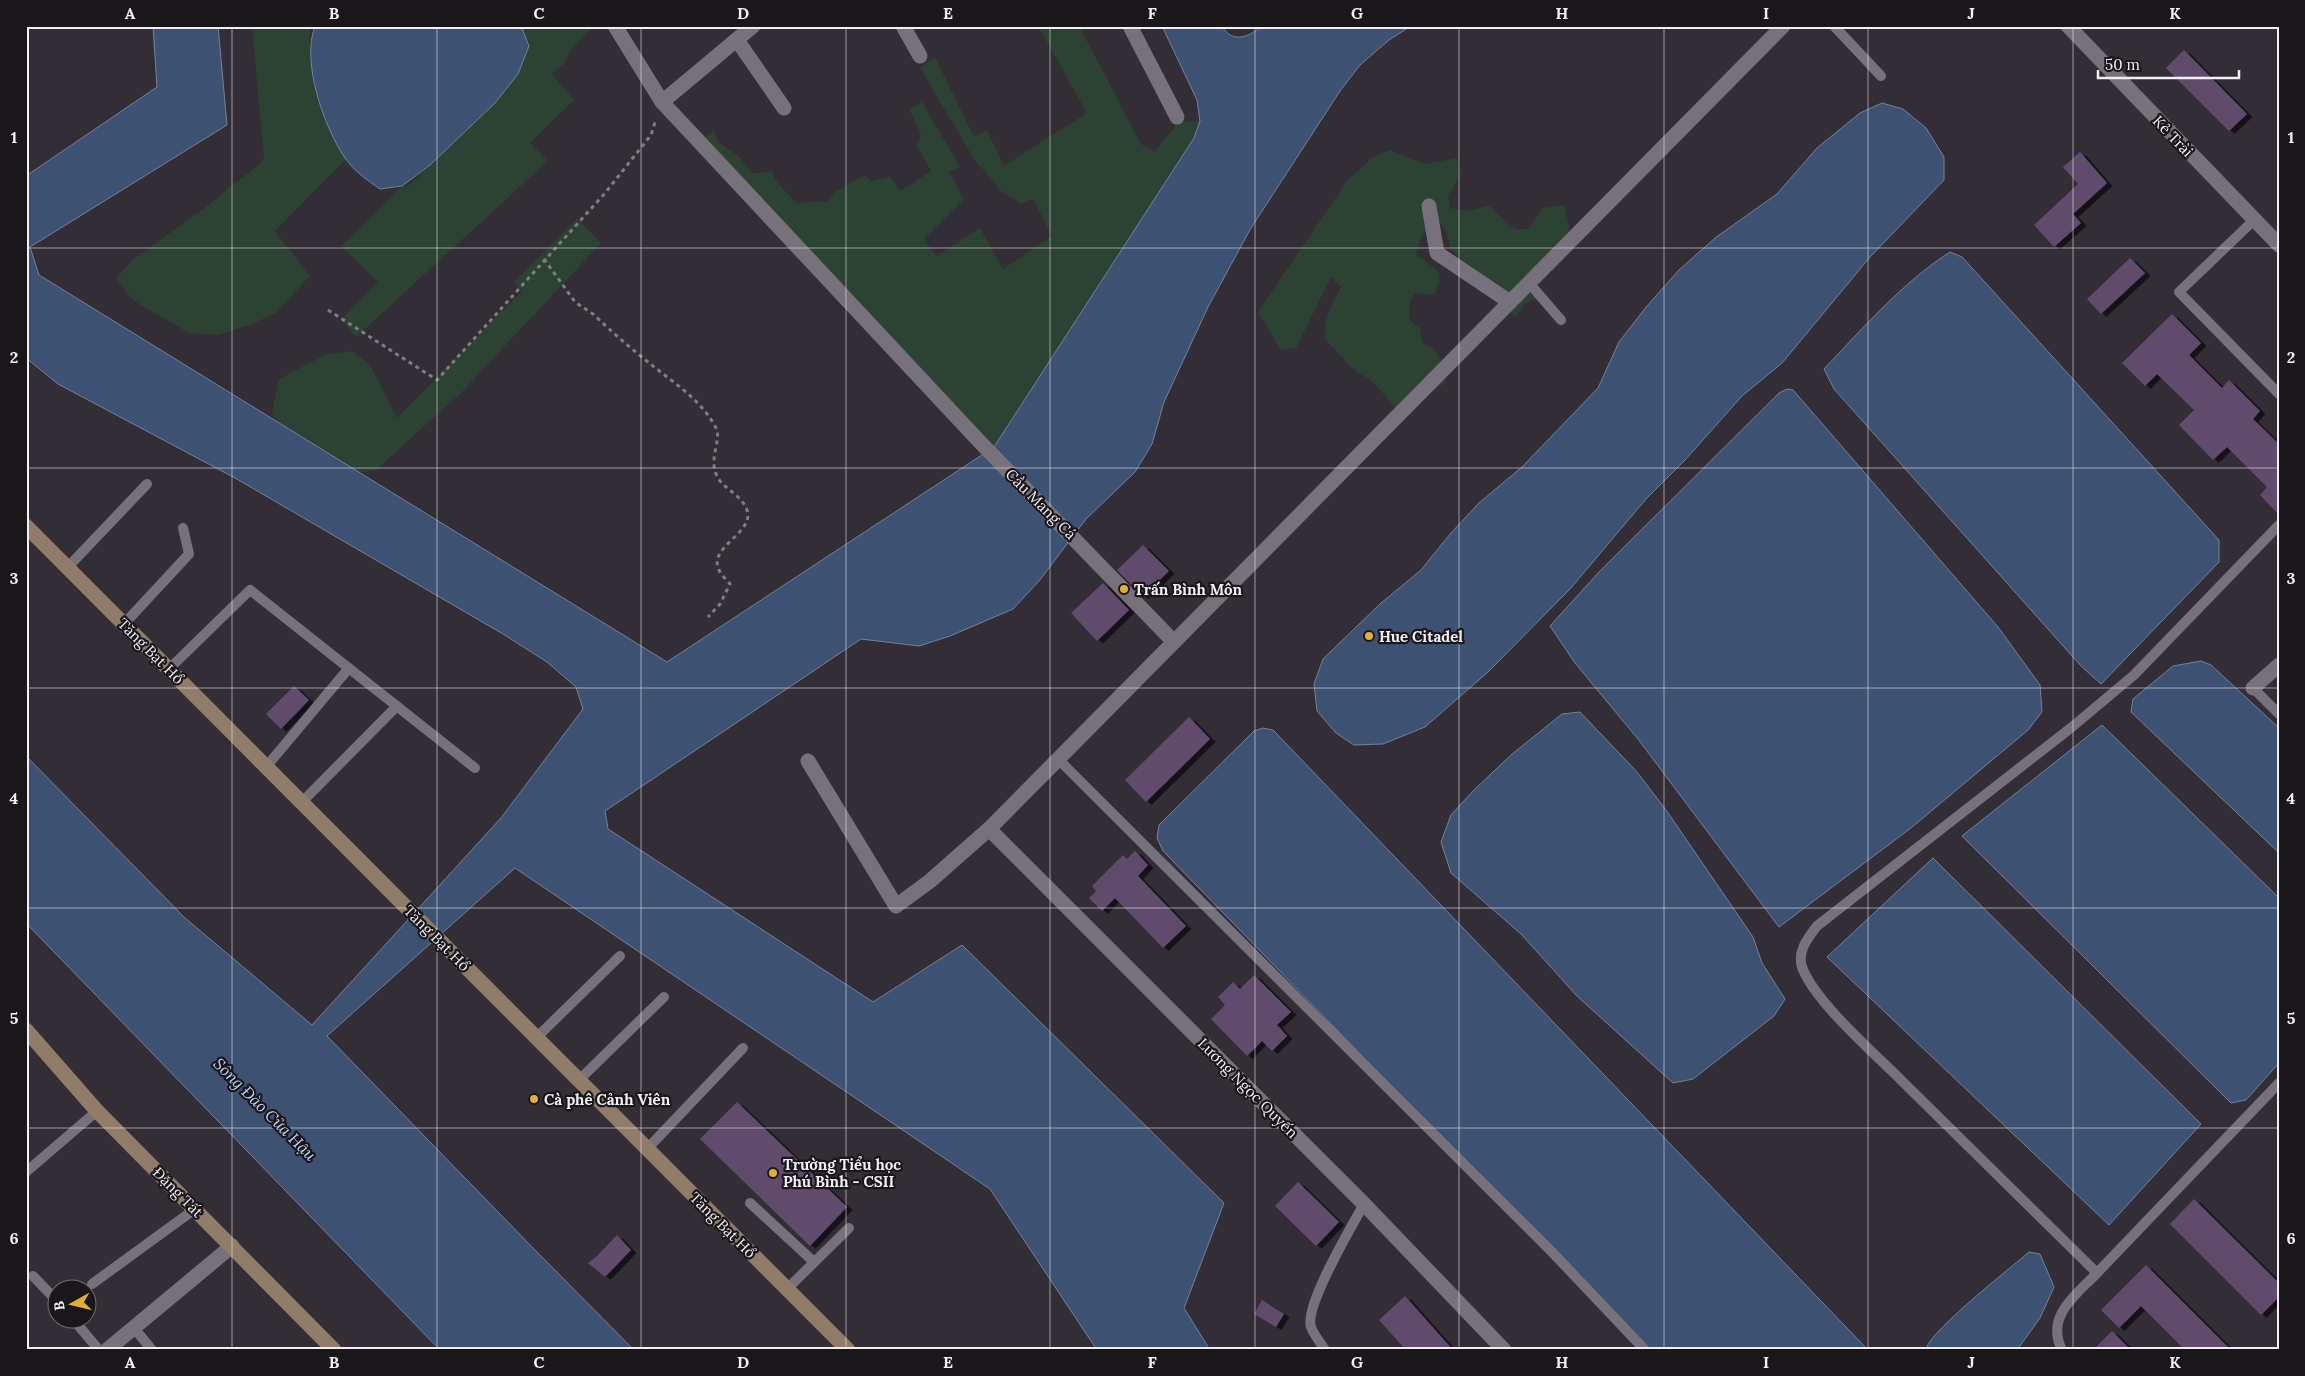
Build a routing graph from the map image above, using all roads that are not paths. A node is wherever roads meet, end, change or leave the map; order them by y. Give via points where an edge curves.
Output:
1 (615, 26) edge
2 (752, 26) edge
3 (903, 26) edge
4 (1130, 26) edge
5 (1783, 26) edge
6 (1834, 26) edge
7 (2068, 26) edge
8 (737, 40) junction
9 (920, 56) dead end
10 (1881, 76) dead end
11 (662, 102) junction
12 (784, 108) dead end
13 (1177, 117) dead end
14 (1429, 206) dead end
15 (2254, 220) junction
16 (2279, 245) edge
17 (1529, 284) junction
18 (1510, 302) junction
19 (1561, 320) dead end
20 (2279, 394) edge
21 (147, 484) dead end
22 (2279, 525) edge
23 (26, 526) edge
24 (183, 528) dead end
25 (68, 567) junction
26 (124, 624) junction
27 (1174, 642) junction
28 (2279, 665) edge
29 (349, 668) junction
30 (170, 669) junction
31 (2252, 688) joint
32 (397, 706) junction
33 (2279, 714) edge
34 (1058, 759) junction
35 (808, 761) dead end
36 (266, 766) junction
37 (475, 768) dead end
38 (302, 802) junction
39 (989, 830) junction
40 (620, 956) dead end
41 (664, 997) dead end
42 (26, 1030) edge
43 (536, 1038) junction
44 (743, 1048) dead end
45 (579, 1080) junction
46 (2279, 1083) edge
47 (97, 1112) junction
48 (647, 1149) junction
49 (26, 1172) edge
50 (750, 1203) dead end
51 (1364, 1204) junction
52 (195, 1209) junction
53 (849, 1228) dead end
54 (232, 1246) junction
55 (814, 1262) junction
56 (2097, 1273) junction
57 (33, 1276) dead end
58 (98, 1280) edge
59 (787, 1289) junction
60 (48, 1292) edge
61 (80, 1328) edge
62 (134, 1328) junction
63 (99, 1350) edge
64 (106, 1350) edge
65 (152, 1350) edge
66 (334, 1350) edge
67 (848, 1350) edge
68 (1325, 1350) edge
69 (1504, 1350) edge
70 (1645, 1350) edge
71 (2062, 1350) edge

1 - 11 street, Cầu Mang Cá
2 - 8 street
3 - 9 street
4 - 13 street
5 - 17 street
6 - 10 lane
7 - 15 street, Kẻ Trài
8 - 11 street
8 - 12 street
11 - 27 street, Cầu Mang Cá via 979,441
14 - 18 street via 1437,253
15 - 16 street, Kẻ Trài
15 - 20 lane via 2180,292
17 - 18 street
17 - 19 lane
18 - 27 street
21 - 25 lane
22 - 56 lane via 2134,675 1817,926 1801,951 1806,977 1829,1006
23 - 25 main road, Tăng Bạt Hổ
24 - 26 lane via 189,554
25 - 26 main road, Tăng Bạt Hổ
26 - 30 main road, Tăng Bạt Hổ
27 - 34 street
28 - 31 street
29 - 30 lane via 250,590
29 - 32 lane
29 - 36 lane
30 - 36 main road, Tăng Bạt Hổ
31 - 33 lane
32 - 37 lane
32 - 38 lane
34 - 39 street
34 - 70 lane via 1545,1245
35 - 39 street via 896,906
36 - 38 main road, Tăng Bạt Hổ
38 - 43 main road, Tăng Bạt Hổ
39 - 51 street, Lương Ngọc Quyến
40 - 43 lane
41 - 45 lane
42 - 47 main road, Đặng Tất
43 - 45 main road, Tăng Bạt Hổ
44 - 48 lane
45 - 48 main road, Tăng Bạt Hổ
46 - 56 lane
47 - 49 lane
47 - 52 main road, Đặng Tất
48 - 59 main road, Tăng Bạt Hổ
50 - 55 lane
51 - 68 lane via 1311,1312 1311,1327
51 - 69 street, Lương Ngọc Quyến
52 - 54 main road, Đặng Tất
52 - 58 lane
53 - 55 lane
54 - 62 street
54 - 66 main road, Đặng Tất
55 - 59 lane
56 - 71 lane via 2060,1314 2055,1328
57 - 60 lane
59 - 67 main road, Tăng Bạt Hổ
61 - 63 lane
62 - 64 street
62 - 65 lane

